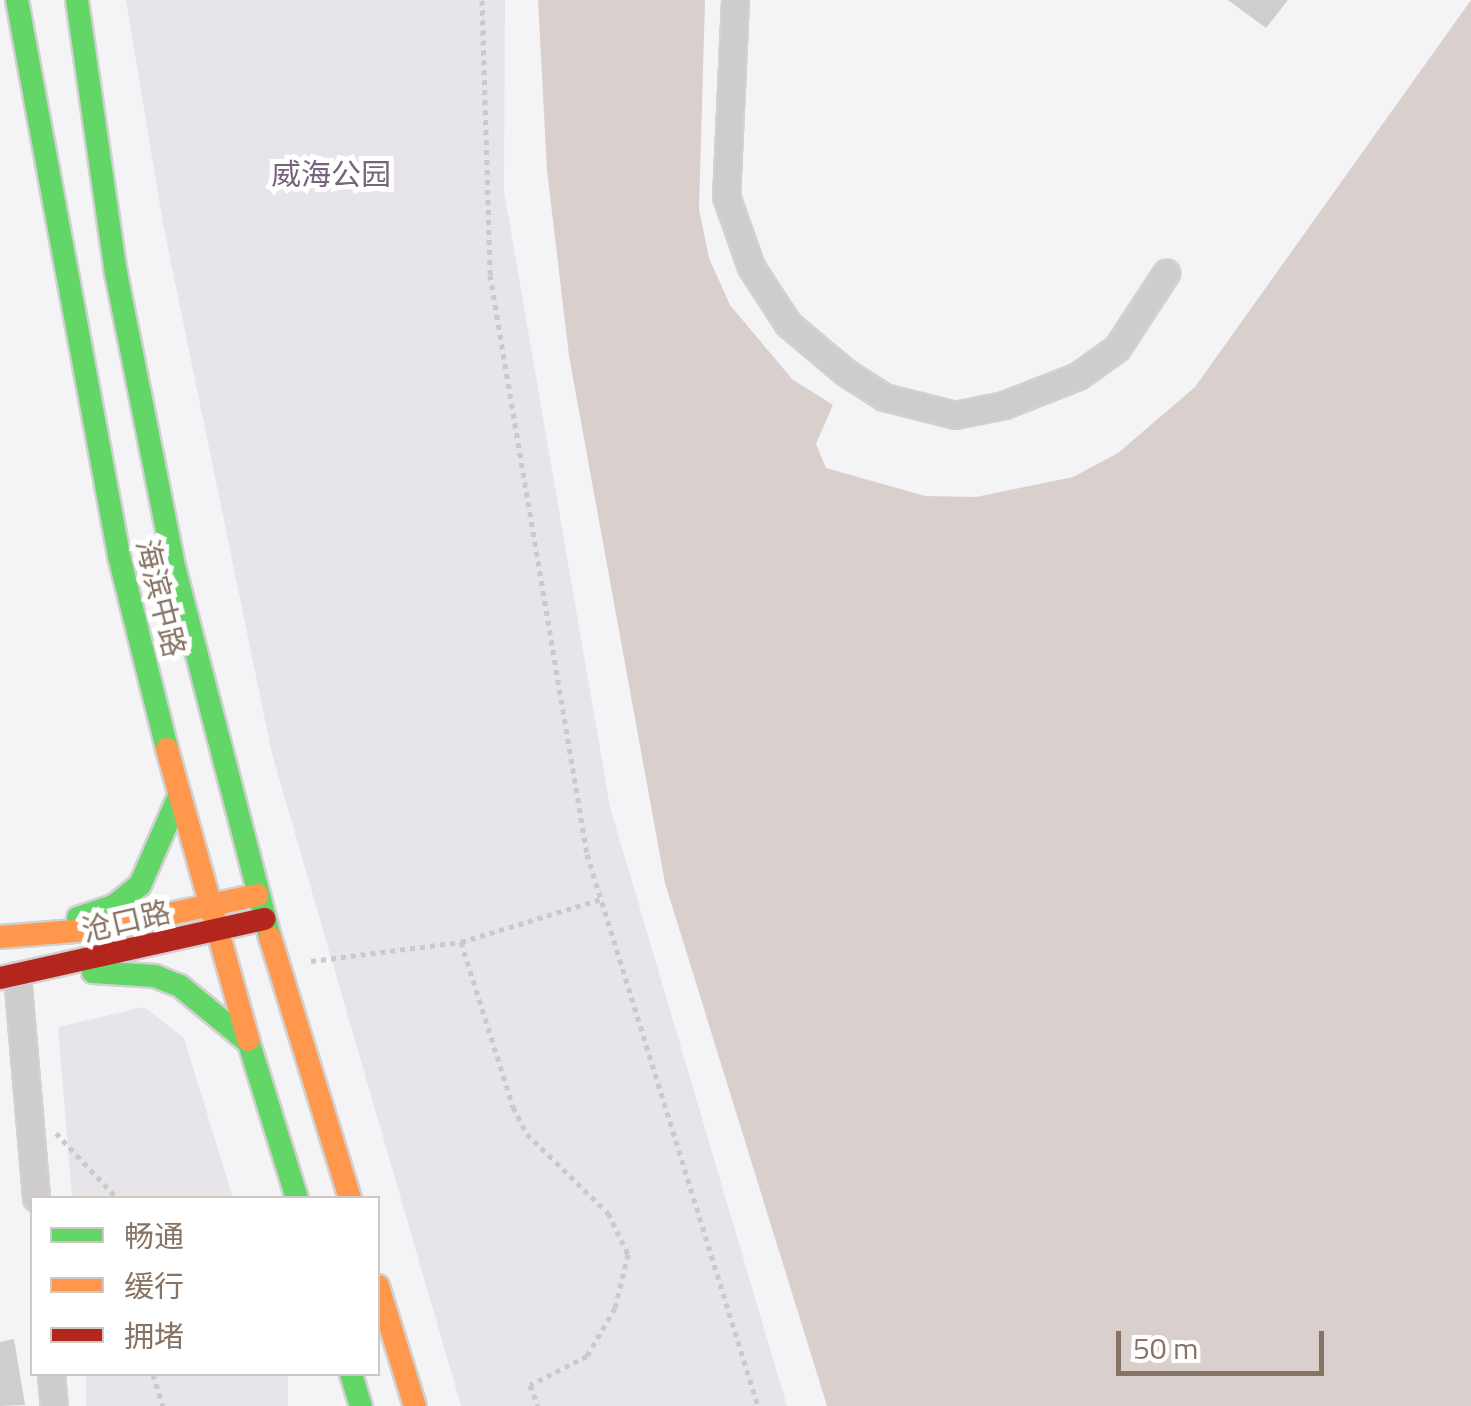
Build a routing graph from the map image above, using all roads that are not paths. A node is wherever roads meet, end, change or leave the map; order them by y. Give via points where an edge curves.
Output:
1 (17, 0) edge
2 (77, 0) edge
3 (736, 0) edge
4 (1166, 273) dead end
5 (179, 796) junction
6 (257, 895) junction
7 (207, 907) junction
8 (264, 919) junction
9 (38, 932) junction
10 (214, 932) junction
11 (0, 937) edge
12 (47, 970) junction
13 (8, 976) edge
14 (248, 1042) junction
15 (36, 1196) edge
16 (295, 1196) edge
17 (349, 1196) edge
18 (380, 1292) edge
19 (52, 1376) edge
20 (352, 1376) edge
21 (54, 1406) edge
22 (361, 1406) edge
23 (415, 1406) edge

1 - 5 main road, 海滨中路 via 119,556
2 - 6 main road, 海滨中路 via 116,273 171,552
3 - 4 street via 726,196 751,267 788,324 884,397 955,415 1078,376 1117,348
5 - 7 main road, 海滨中路
5 - 9 main road via 140,885 115,905
6 - 7 main road, 沧口路
6 - 8 main road, 海滨中路
7 - 9 main road, 沧口路 via 100,928
7 - 10 main road, 海滨中路
8 - 10 main road, 沧口路
8 - 17 main road, 海滨中路
9 - 11 main road, 沧口路
10 - 12 main road, 沧口路
10 - 14 main road, 海滨中路
12 - 13 main road, 沧口路
12 - 14 main road via 154,976 200,1000
13 - 15 street
14 - 16 main road, 海滨中路
18 - 23 main road
19 - 21 street
20 - 22 main road

